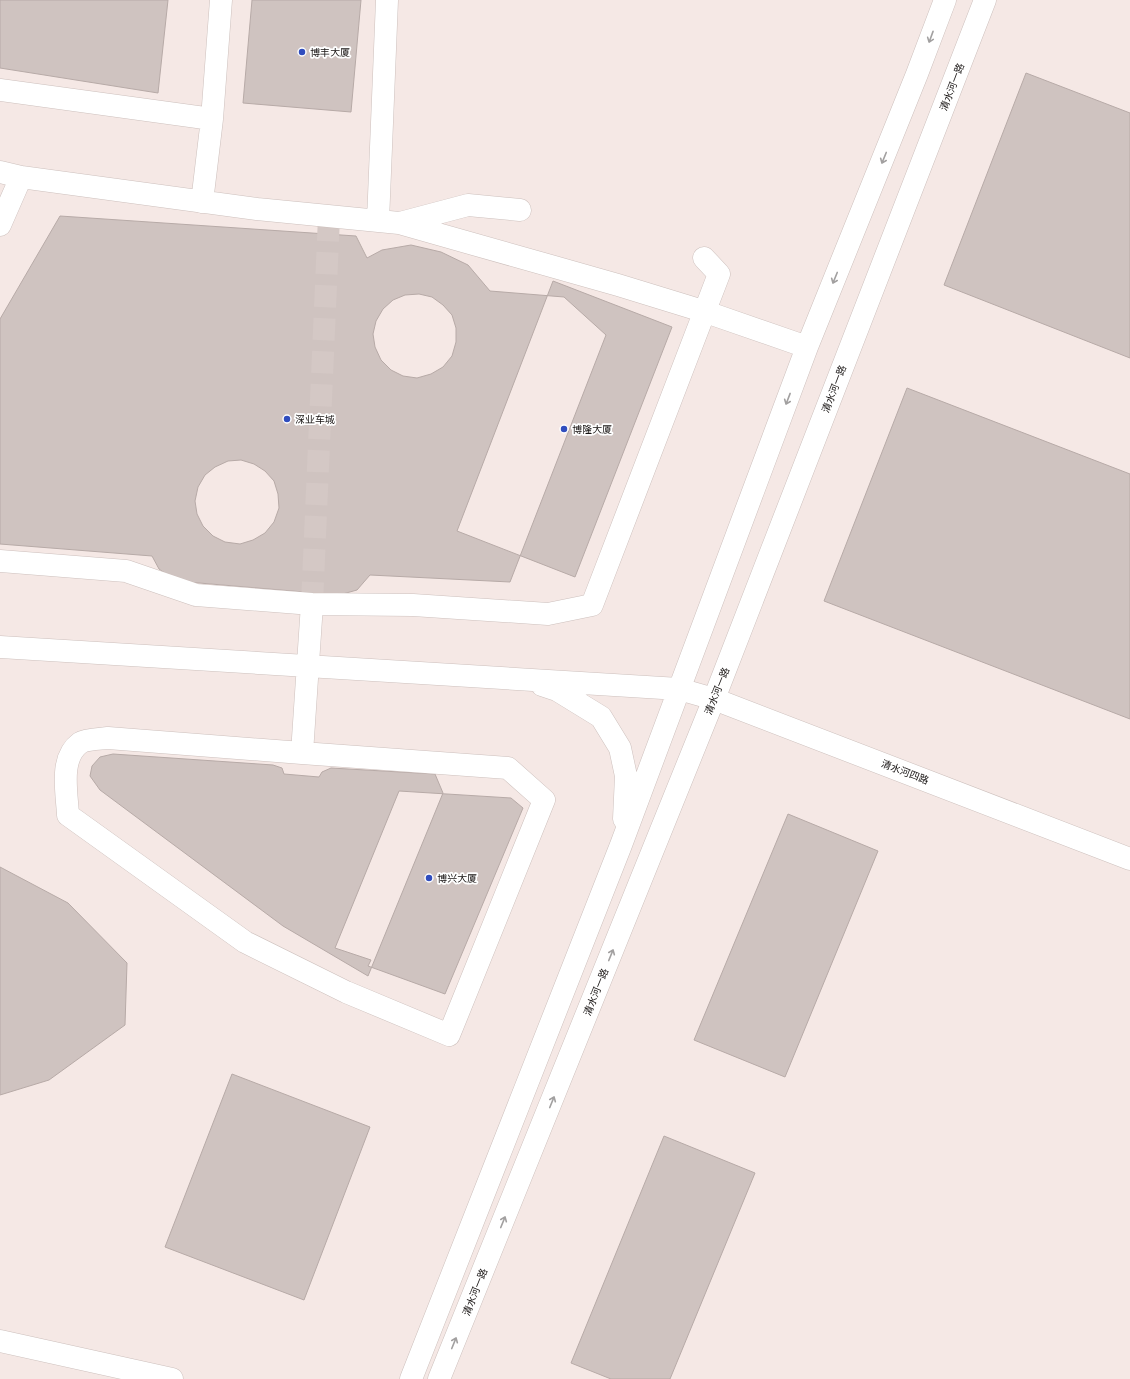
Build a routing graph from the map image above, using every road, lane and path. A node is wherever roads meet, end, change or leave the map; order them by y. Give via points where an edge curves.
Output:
1 (221, 0) edge
2 (387, 0) edge
3 (945, 0) edge
4 (985, 0) edge
5 (0, 90) edge
6 (212, 119) junction
7 (0, 172) edge
8 (21, 177) junction
9 (202, 202) junction
10 (520, 210) dead end
11 (388, 222) junction
12 (0, 225) edge
13 (704, 258) dead end
14 (706, 312) junction
15 (807, 347) junction
16 (0, 561) edge
17 (312, 604) junction
18 (0, 647) edge
19 (308, 667) junction
20 (526, 680) junction
21 (679, 689) junction
22 (714, 699) junction
23 (302, 753) junction
24 (621, 845) junction
25 (1130, 859) edge
26 (0, 1341) edge
27 (172, 1379) edge
28 (411, 1379) edge
29 (440, 1379) edge

1 - 6 street
2 - 11 street
3 -> 15 street
4 - 22 street, 清水河一路
5 - 6 street
6 - 9 street
7 - 8 street
8 - 9 street
8 - 12 street
9 - 11 street
10 - 11 street via 468,205
11 - 14 street via 618,285
13 - 14 street via 719,274
14 - 15 street
14 - 17 street via 592,605 548,614 414,605
15 -> 21 street
16 - 17 street via 126,571 196,595
17 - 19 street
18 - 19 street
19 - 20 street
19 - 23 street
20 - 21 street, 清水河四路
20 - 24 street via 557,690 601,717 620,748 626,776
21 - 22 street, 清水河四路
21 - 24 street
22 - 25 street, 清水河四路
29 -> 22 street, 清水河一路
23 - 23 street via 508,768 544,800 449,1035 346,992 246,942 68,815 66,776 69,757 80,743 108,738
24 - 28 street
26 - 27 street

